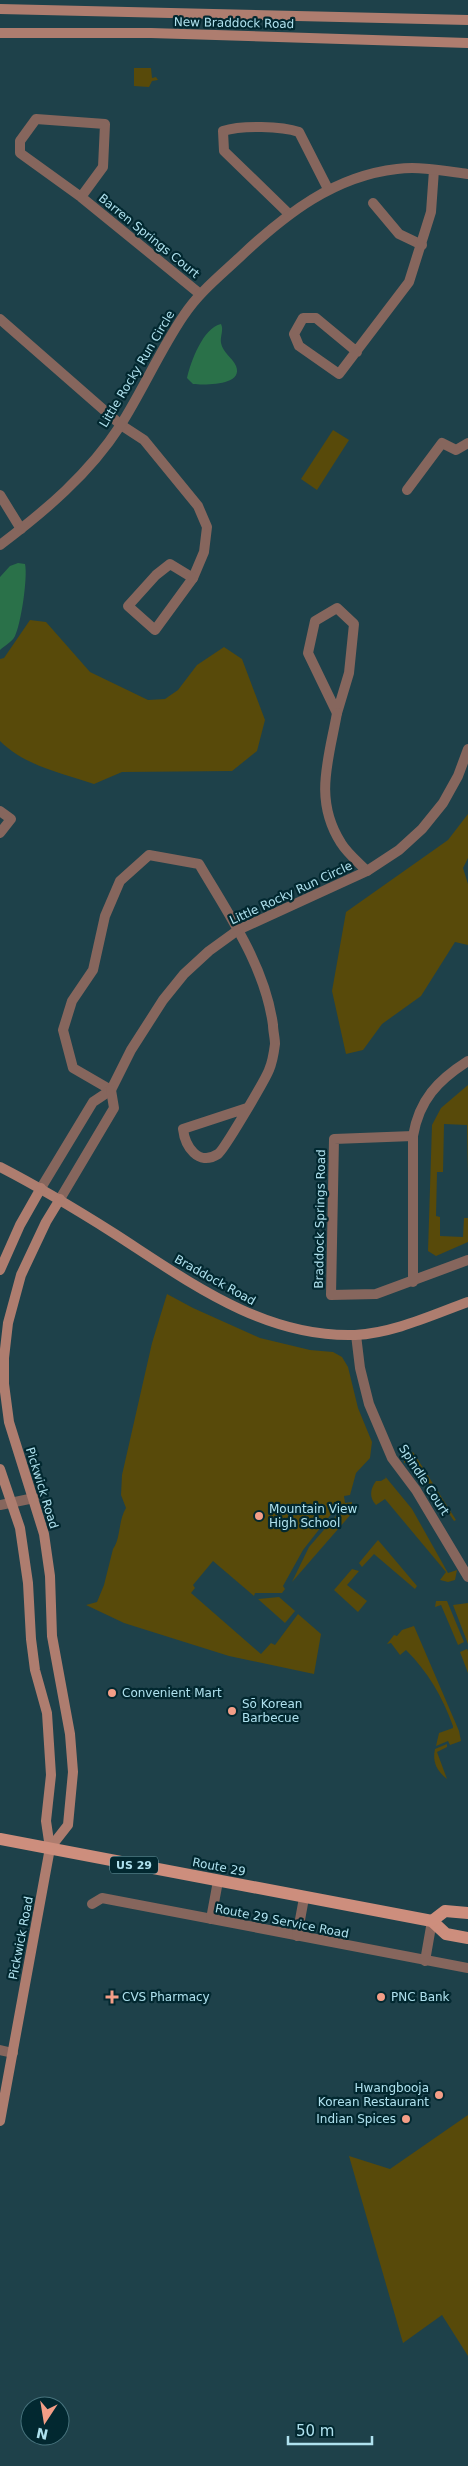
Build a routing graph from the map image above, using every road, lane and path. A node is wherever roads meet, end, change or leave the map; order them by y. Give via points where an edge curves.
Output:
1 (0, 9) edge
2 (468, 20) edge
3 (0, 33) edge
4 (468, 43) edge
5 (434, 170) junction
6 (468, 174) edge
7 (328, 189) junction
8 (81, 197) junction
9 (373, 202) dead end
10 (289, 214) junction
11 (422, 245) junction
12 (200, 294) junction
13 (0, 319) edge
14 (357, 352) junction
15 (121, 425) junction
16 (468, 443) edge
17 (407, 490) dead end
18 (0, 496) edge
19 (22, 529) junction
20 (0, 545) edge
21 (193, 578) junction
22 (337, 713) junction
23 (468, 753) edge
24 (0, 811) edge
25 (0, 833) edge
26 (367, 871) junction
27 (238, 930) junction
28 (468, 1061) edge
29 (111, 1090) junction
30 (246, 1108) junction
31 (413, 1136) junction
32 (0, 1167) edge
33 (41, 1188) junction
34 (60, 1199) junction
35 (468, 1260) edge
36 (0, 1270) edge
37 (413, 1282) junction
38 (468, 1302) edge
39 (356, 1334) junction
40 (0, 1470) edge
41 (34, 1498) junction
42 (12, 1502) junction
43 (0, 1505) edge
44 (468, 1577) edge
45 (0, 1839) edge
46 (50, 1848) junction
47 (218, 1881) junction
48 (304, 1898) junction
49 (92, 1904) dead end
50 (468, 1913) edge
51 (211, 1919) junction
52 (432, 1921) junction
53 (297, 1936) junction
54 (468, 1938) edge
55 (426, 1961) junction
56 (468, 1968) edge
57 (0, 2050) edge
58 (12, 2053) junction
59 (0, 2121) edge

1 - 2 street, New Braddock Road
3 - 4 street, New Braddock Road via 161,33
5 - 6 street, Little Rocky Run Circle
5 - 7 street, Little Rocky Run Circle via 398,168
5 - 11 street via 431,212
7 - 10 street, Little Rocky Run Circle
7 - 10 street via 299,132 233,128 223,131 224,152
8 - 8 street, Barren Springs Court via 20,153 20,141 36,118 105,124 103,167
8 - 12 street, Barren Springs Court
9 - 11 street via 399,234
10 - 12 street, Little Rocky Run Circle
11 - 14 street via 409,282
12 - 15 street, Little Rocky Run Circle via 158,355
13 - 15 street
14 - 14 street via 339,374 299,346 294,334 303,318 316,318
15 - 19 street, Little Rocky Run Circle via 69,487
15 - 21 street via 144,440 198,506 207,527 204,552
16 - 17 street via 456,450 442,443
18 - 19 street
19 - 20 street, Little Rocky Run Circle
21 - 21 street via 155,630 128,606 170,564
22 - 22 street via 308,653 315,621 337,608 354,624 349,673
22 - 26 street via 324,778 326,808 341,843
23 - 26 street, Little Rocky Run Circle via 448,794 422,829 399,850
24 - 25 street via 11,819
26 - 27 street, Little Rocky Run Circle
27 - 29 street, Little Rocky Run Circle via 184,974 163,1000 131,1050
27 - 29 street via 200,864 149,855 120,881 105,916 93,970 72,1001 63,1030 73,1068
27 - 30 street via 250,950 270,1008 275,1043 269,1070
28 - 31 street via 444,1078 422,1103
29 - 33 street, Little Rocky Run Circle via 93,1102
29 - 34 street, Little Rocky Run Circle via 114,1108
30 - 30 street via 219,1154 209,1157 190,1150 183,1129
31 - 37 street
31 - 37 street, Braddock Springs Road via 334,1138 331,1295 376,1294
32 - 33 street, Braddock Road
33 - 34 street, Braddock Road
33 - 36 street
34 - 39 street, Braddock Road via 199,1288 242,1310 281,1325
34 - 41 street, Pickwick Road via 21,1275 5,1341 4,1384 9,1422
35 - 37 street, Braddock Springs Road
38 - 39 street, Braddock Road via 403,1325
39 - 44 street, Spindle Court via 369,1404 392,1458 416,1490
40 - 42 street, Pickwick Road
41 - 42 street
41 - 46 street, Pickwick Road via 47,1555 52,1636 70,1734 72,1772 68,1825
42 - 43 street
42 - 46 street, Pickwick Road via 26,1562 31,1639 49,1727 51,1775 46,1821
45 - 46 main road, Route 29 / US 29
46 - 47 main road, Route 29 / US 29
46 - 58 street, Pickwick Road
47 - 48 main road, Route 29 / US 29
47 - 51 street
48 - 52 main road, Route 29 / US 29
48 - 53 street
49 - 51 street, Route 29 Service Road via 102,1898
50 - 52 main road via 445,1911
51 - 53 street, Route 29 Service Road
52 - 54 main road, Route 29 / US 29 via 446,1934
52 - 55 street
53 - 55 street, Route 29 Service Road
55 - 56 street, Route 29 Service Road
57 - 58 street
58 - 59 street, Pickwick Road

